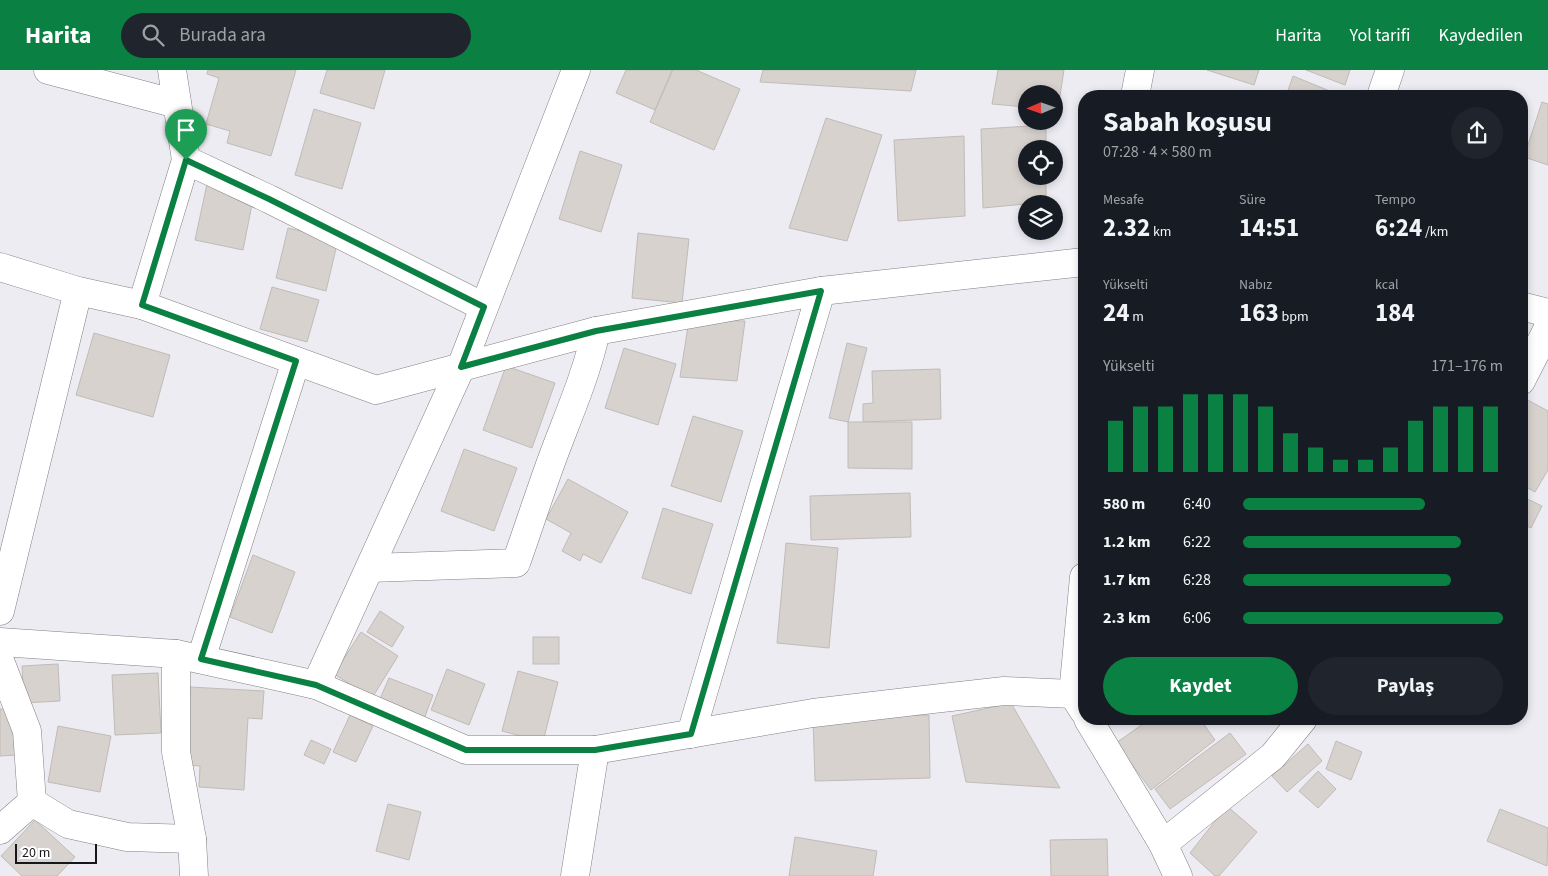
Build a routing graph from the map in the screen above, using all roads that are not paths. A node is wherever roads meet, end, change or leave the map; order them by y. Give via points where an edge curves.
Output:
1 (48, 70) edge
2 (172, 70) edge
3 (1140, 70) edge
4 (1390, 70) edge
5 (573, 71) edge
6 (1136, 90) edge
7 (1383, 90) edge
8 (177, 104) junction
9 (186, 160) junction
10 (1078, 263) edge
11 (0, 268) edge
12 (78, 291) junction
13 (821, 291) junction
14 (142, 305) junction
15 (484, 307) junction
16 (1528, 308) edge
17 (1548, 314) edge
18 (1548, 328) edge
19 (596, 331) junction
20 (296, 361) junction
21 (461, 367) junction
22 (1528, 367) edge
23 (370, 568) junction
24 (0, 611) edge
25 (0, 642) edge
26 (188, 656) junction
27 (0, 661) edge
28 (316, 685) junction
29 (1078, 703) edge
30 (1092, 725) edge
31 (1298, 725) edge
32 (691, 734) junction
33 (595, 750) junction
34 (32, 802) junction
35 (0, 830) edge
36 (192, 839) junction
37 (1163, 844) junction
38 (194, 876) edge
39 (575, 876) edge
40 (1178, 876) edge

1 - 8 street
2 - 8 street
3 - 6 street
4 - 7 street
5 - 15 street
8 - 9 street
9 - 14 street
9 - 15 street
10 - 13 street
11 - 12 street
12 - 14 street
12 - 24 street
13 - 19 street
13 - 32 street
14 - 20 street
15 - 21 street
16 - 17 street
18 - 22 street
19 - 21 street
19 - 23 street via 574,405 516,563
20 - 21 street via 376,390
20 - 26 street
21 - 23 street
23 - 28 street
25 - 26 street
26 - 28 street
26 - 36 street via 176,752
27 - 34 street via 27,731
28 - 33 street via 466,750
29 - 32 street via 1004,691 813,713
30 - 37 street
31 - 37 street via 1273,756
32 - 33 street
33 - 39 street
34 - 35 street
34 - 36 street via 68,824 127,837
36 - 38 street
37 - 40 street

